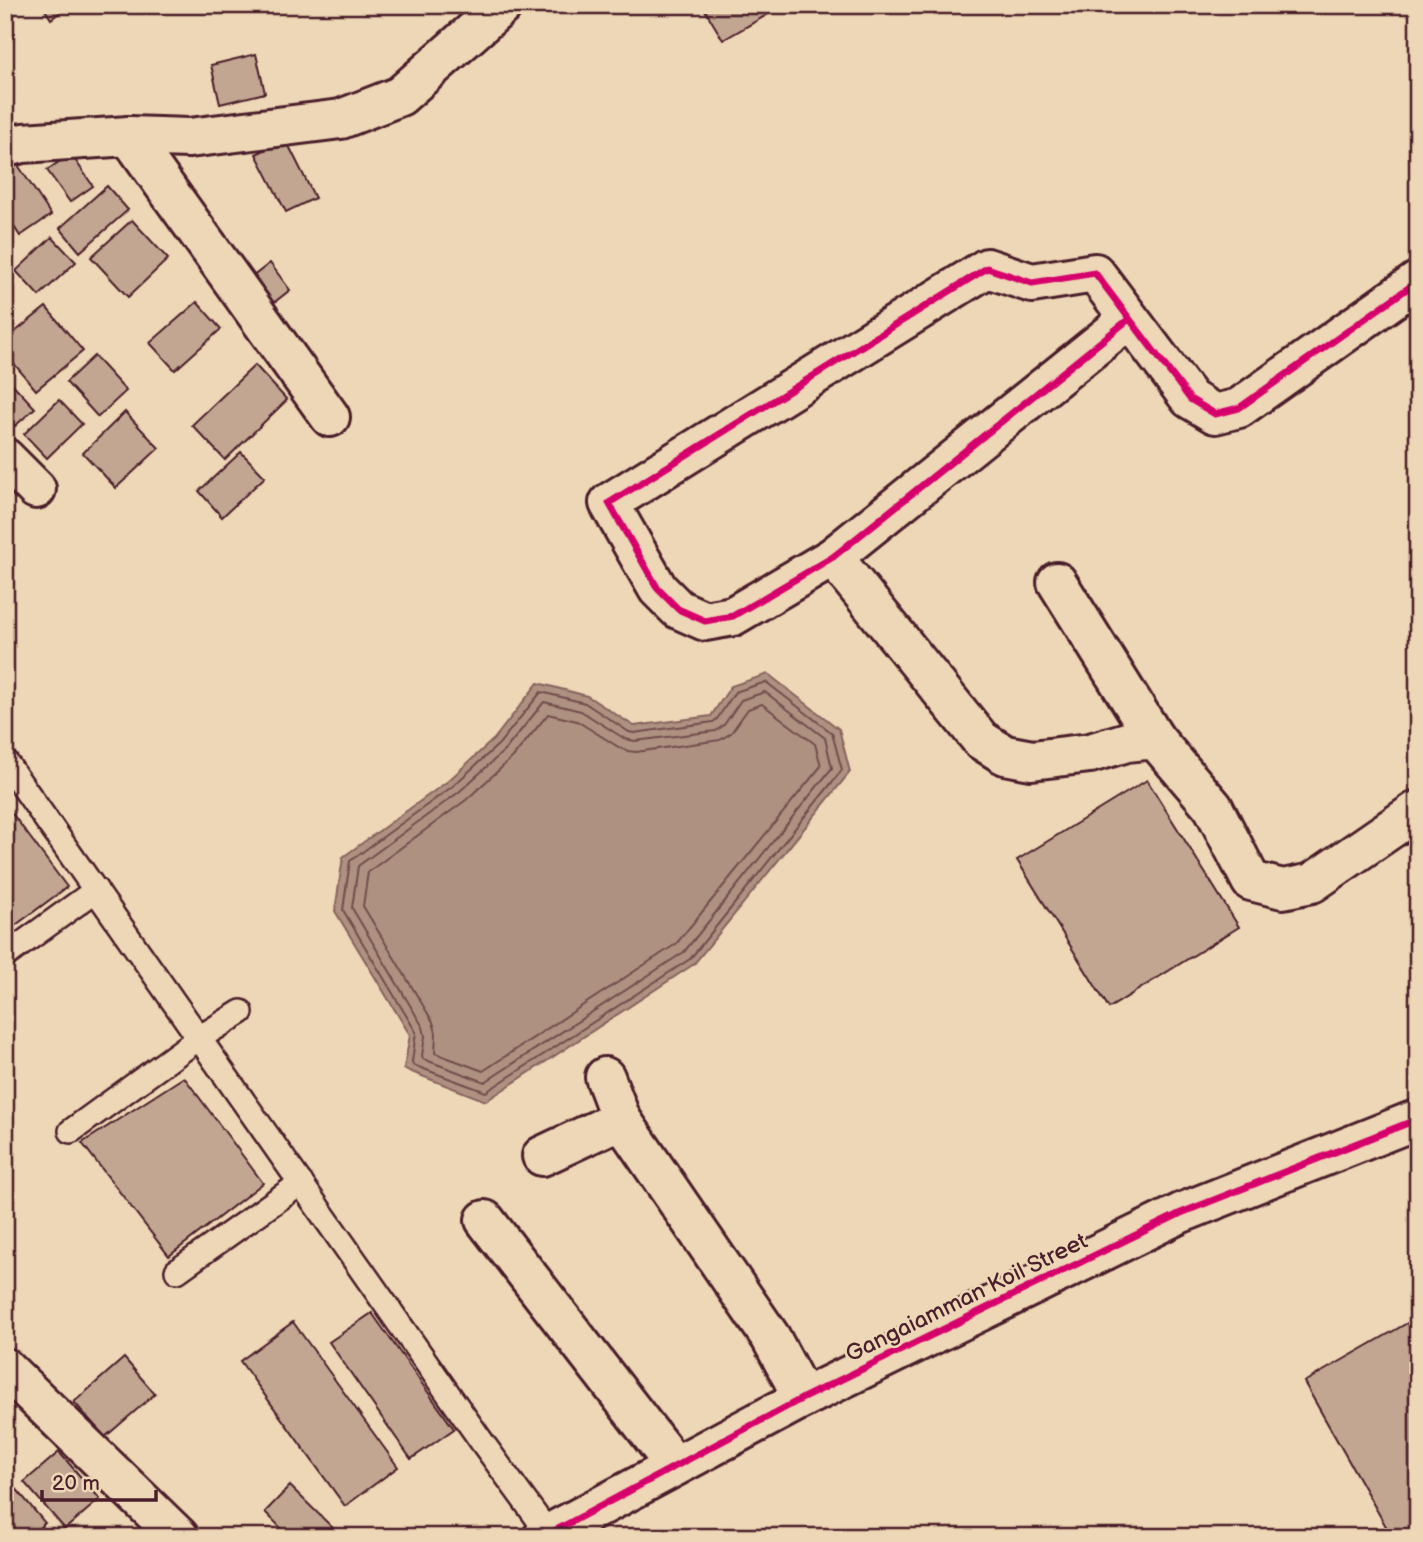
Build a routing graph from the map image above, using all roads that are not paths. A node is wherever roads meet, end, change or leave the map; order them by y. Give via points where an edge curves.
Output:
1 (503, 5) edge
2 (129, 136) junction
3 (5, 147) edge
4 (1418, 282) edge
5 (1129, 318) junction
6 (330, 416) dead end
7 (5, 458) edge
8 (36, 489) dead end
9 (833, 557) junction
10 (1057, 582) dead end
11 (1155, 739) junction
12 (5, 761) edge
13 (1418, 810) edge
14 (96, 890) junction
15 (5, 956) edge
16 (242, 1012) dead end
17 (199, 1038) junction
18 (605, 1077) dead end
19 (621, 1119) junction
20 (1418, 1119) edge
21 (71, 1131) dead end
22 (542, 1156) dead end
23 (301, 1184) junction
24 (485, 1220) dead end
25 (177, 1271) dead end
26 (5, 1368) edge
27 (803, 1398) junction
28 (675, 1466) junction
29 (546, 1535) edge
30 (179, 1537) edge

1 - 2 street via 400,96 341,120 189,138
2 - 3 street
2 - 6 street
4 - 5 street via 1239,408 1215,414 1190,399
5 - 9 street
5 - 9 street via 1095,273 1032,283 987,268 609,503 658,589 678,609 705,621 733,616
7 - 8 street
9 - 11 street via 981,740 1005,755 1044,759
10 - 11 street
11 - 13 street via 1213,807 1251,881 1283,889 1312,883
12 - 14 lane
14 - 15 lane
14 - 17 lane
16 - 17 lane
17 - 21 lane
17 - 23 lane
18 - 19 street
19 - 22 street
19 - 27 street via 771,1338
20 - 27 street, Gangaiamman Koil Street via 1181,1213
23 - 25 lane
23 - 29 lane
24 - 28 street
26 - 30 street
27 - 28 street, Gangaiamman Koil Street
28 - 29 street, Gangaiamman Koil Street

